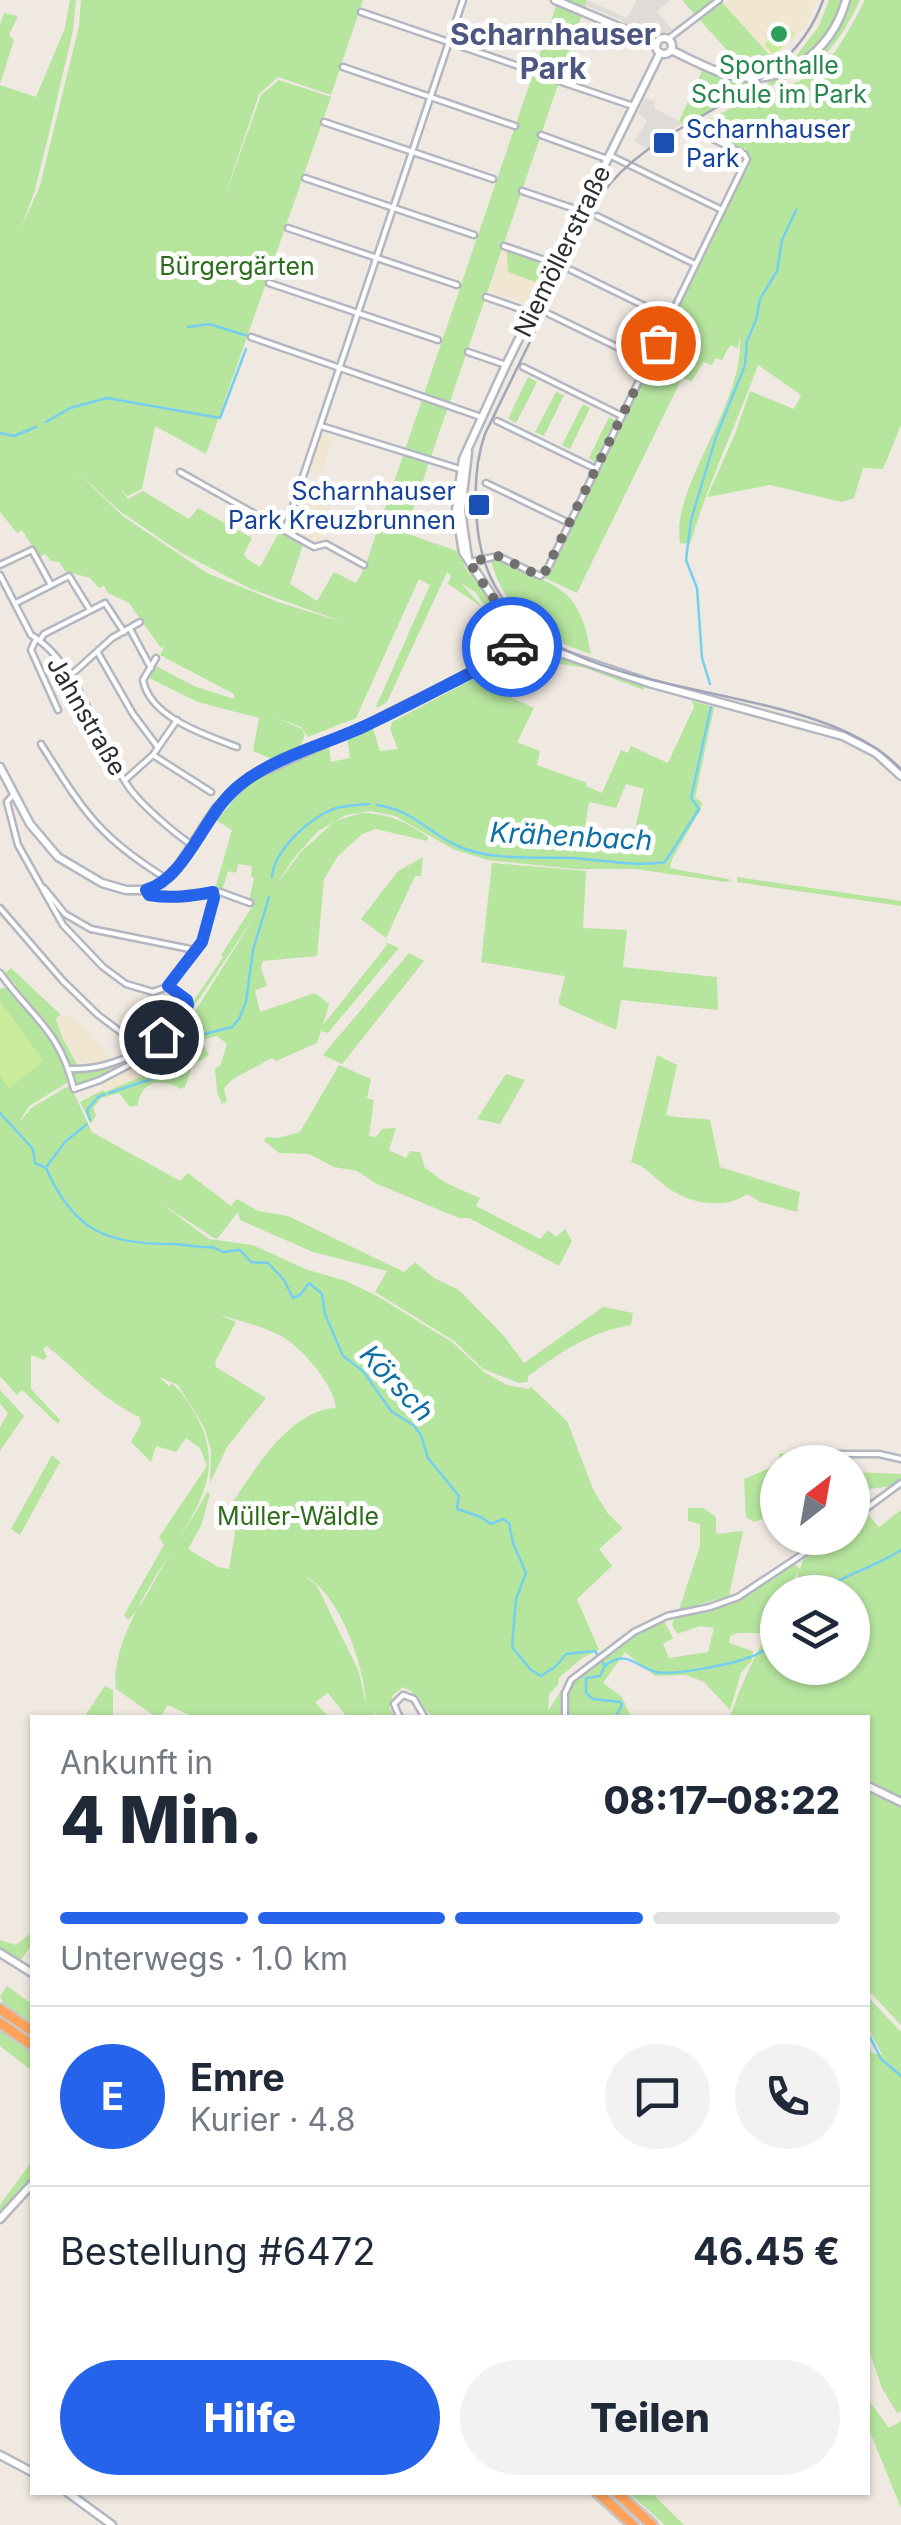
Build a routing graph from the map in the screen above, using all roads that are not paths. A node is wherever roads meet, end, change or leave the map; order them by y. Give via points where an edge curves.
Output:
1 (463, 0) edge
2 (555, 0) edge
3 (719, 0) edge
4 (846, 0) edge
5 (361, 12) dead end
6 (668, 40) junction
7 (449, 42) junction
8 (656, 43) junction
9 (671, 50) junction
10 (660, 54) junction
11 (343, 67) dead end
12 (533, 72) dead end
13 (559, 81) dead end
14 (430, 97) junction
15 (632, 106) junction
16 (324, 122) dead end
17 (514, 126) dead end
18 (694, 130) dead end
19 (540, 135) dead end
20 (412, 152) junction
21 (608, 157) junction
22 (305, 178) dead end
23 (493, 179) dead end
24 (522, 191) dead end
25 (393, 208) junction
26 (722, 210) junction
27 (582, 212) junction
28 (597, 216) dead end
29 (288, 228) dead end
30 (474, 234) dead end
31 (504, 246) dead end
32 (376, 258) junction
33 (556, 264) junction
34 (696, 264) junction
35 (570, 270) dead end
36 (270, 283) dead end
37 (457, 285) dead end
38 (486, 297) dead end
39 (532, 312) junction
40 (358, 313) junction
41 (549, 314) dead end
42 (670, 318) junction
43 (251, 337) dead end
44 (438, 340) dead end
45 (468, 352) dead end
46 (648, 362) junction
47 (506, 365) junction
48 (339, 368) junction
49 (522, 368) dead end
50 (622, 416) junction
51 (481, 417) junction
52 (497, 421) dead end
53 (320, 426) junction
54 (463, 470) junction
55 (596, 470) junction
56 (180, 472) dead end
57 (486, 483) dead end
58 (570, 523) junction
59 (284, 530) junction
60 (469, 561) junction
61 (0, 565) edge
62 (364, 565) dead end
63 (0, 575) edge
64 (51, 584) junction
65 (15, 604) junction
66 (90, 610) junction
67 (506, 616) junction
68 (140, 622) dead end
69 (127, 630) junction
70 (526, 636) junction
71 (38, 639) junction
72 (98, 653) junction
73 (509, 654) junction
74 (156, 658) dead end
75 (150, 668) junction
76 (70, 676) junction
77 (58, 710) dead end
78 (177, 720) junction
79 (40, 744) dead end
80 (157, 746) junction
81 (237, 747) dead end
82 (154, 755) junction
83 (0, 767) edge
84 (901, 776) edge
85 (125, 780) junction
86 (211, 792) dead end
87 (14, 794) junction
88 (192, 845) junction
89 (166, 879) junction
90 (41, 886) junction
91 (146, 890) junction
92 (213, 892) junction
93 (250, 903) dead end
94 (0, 908) edge
95 (195, 950) junction
96 (0, 973) edge
97 (168, 986) junction
98 (142, 1048) junction
99 (152, 1052) dead end
100 (69, 1069) junction
101 (870, 1454) edge
102 (901, 1459) edge
103 (901, 1483) edge
104 (870, 1505) edge
105 (800, 1555) edge
106 (399, 1715) edge
107 (422, 1715) edge
108 (566, 1715) edge
109 (870, 1787) edge
110 (901, 1802) edge
111 (0, 1952) edge
112 (30, 1972) edge
113 (1, 2009) edge
114 (0, 2022) edge
115 (30, 2030) edge
116 (30, 2044) edge
117 (30, 2186) edge
118 (0, 2219) edge
119 (0, 2455) edge
120 (30, 2471) edge
121 (70, 2495) edge
122 (600, 2495) edge
123 (619, 2495) edge
124 (112, 2525) edge
125 (633, 2525) edge
126 (652, 2525) edge

1 - 7 street
2 - 8 main road
3 - 6 street
4 - 9 main road via 819,50 772,76 727,74
5 - 7 street
6 - 8 main road
6 - 9 main road
7 - 12 street
7 - 14 street
8 - 10 main road
9 - 10 main road
10 - 15 main road, Niemöllerstraße
11 - 14 street
13 - 15 street
14 - 17 street
14 - 20 street
15 - 21 main road, Niemöllerstraße
16 - 20 street
18 - 26 street via 747,156
19 - 21 street
20 - 23 street
20 - 25 street
21 - 26 street
21 - 27 main road, Niemöllerstraße
22 - 25 street
24 - 27 street
25 - 30 street
25 - 32 street
26 - 34 street
27 - 33 main road, Niemöllerstraße
28 - 34 street
29 - 32 street
31 - 33 street
32 - 37 street
32 - 40 street
33 - 39 main road, Niemöllerstraße
34 - 42 street
35 - 42 street
36 - 40 street
38 - 39 street
39 - 47 main road, Niemöllerstraße
40 - 44 street
40 - 48 street
41 - 46 street
42 - 46 street
43 - 48 street
45 - 47 street
46 - 50 street
47 - 51 main road, Niemöllerstraße
48 - 51 street
48 - 53 street
49 - 50 street
50 - 55 street
51 - 54 main road, Niemöllerstraße
52 - 55 street
53 - 54 street
53 - 59 street
54 - 60 main road, Niemöllerstraße
55 - 58 street
56 - 59 street
57 - 58 street
58 - 60 street via 541,576 498,556
59 - 62 street
60 - 67 main road, Niemöllerstraße
61 - 64 street via 32,550
63 - 65 street, Jahnstraße
64 - 65 street
64 - 66 street via 72,577
65 - 71 street, Jahnstraße
66 - 69 street via 108,603
66 - 71 street
67 - 70 main road, Niemöllerstraße
67 - 73 main road via 514,640
68 - 69 street
69 - 72 street
69 - 75 street
70 - 73 main road
70 - 84 main road, Niemöllerstraße via 594,666 843,736 876,752
71 - 76 street, Jahnstraße
71 - 77 street via 30,648
72 - 76 street
72 - 80 street
73 - 88 main road via 244,781 220,802
74 - 75 street
75 - 78 street via 143,679 146,692
76 - 85 street, Jahnstraße
78 - 80 street
78 - 81 street
79 - 89 street via 101,831
80 - 82 street
82 - 85 street
82 - 86 street
83 - 87 main road
85 - 88 street, Jahnstraße
87 - 90 street via 7,802 17,843
87 - 91 main road via 36,833 68,865 110,886
88 - 89 main road
89 - 91 main road
90 - 95 street via 65,914 93,930
90 - 97 street via 70,935 110,974 152,992
91 - 92 street via 178,898
92 - 93 street
92 - 95 street
94 - 98 street via 64,981
95 - 97 street
96 - 100 street via 52,1032
97 - 98 street via 188,1005
98 - 100 street via 94,1069
99 - 100 street via 74,1089
101 - 102 street
103 - 104 street
105 - 108 street via 738,1596 660,1618 594,1660 568,1683
106 - 107 street via 394,1704 402,1695 414,1699
109 - 110 main road
111 - 112 main road
113 - 115 highway
114 - 116 highway
117 - 118 main road
119 - 120 main road
121 - 124 main road
122 - 125 highway
123 - 126 highway

